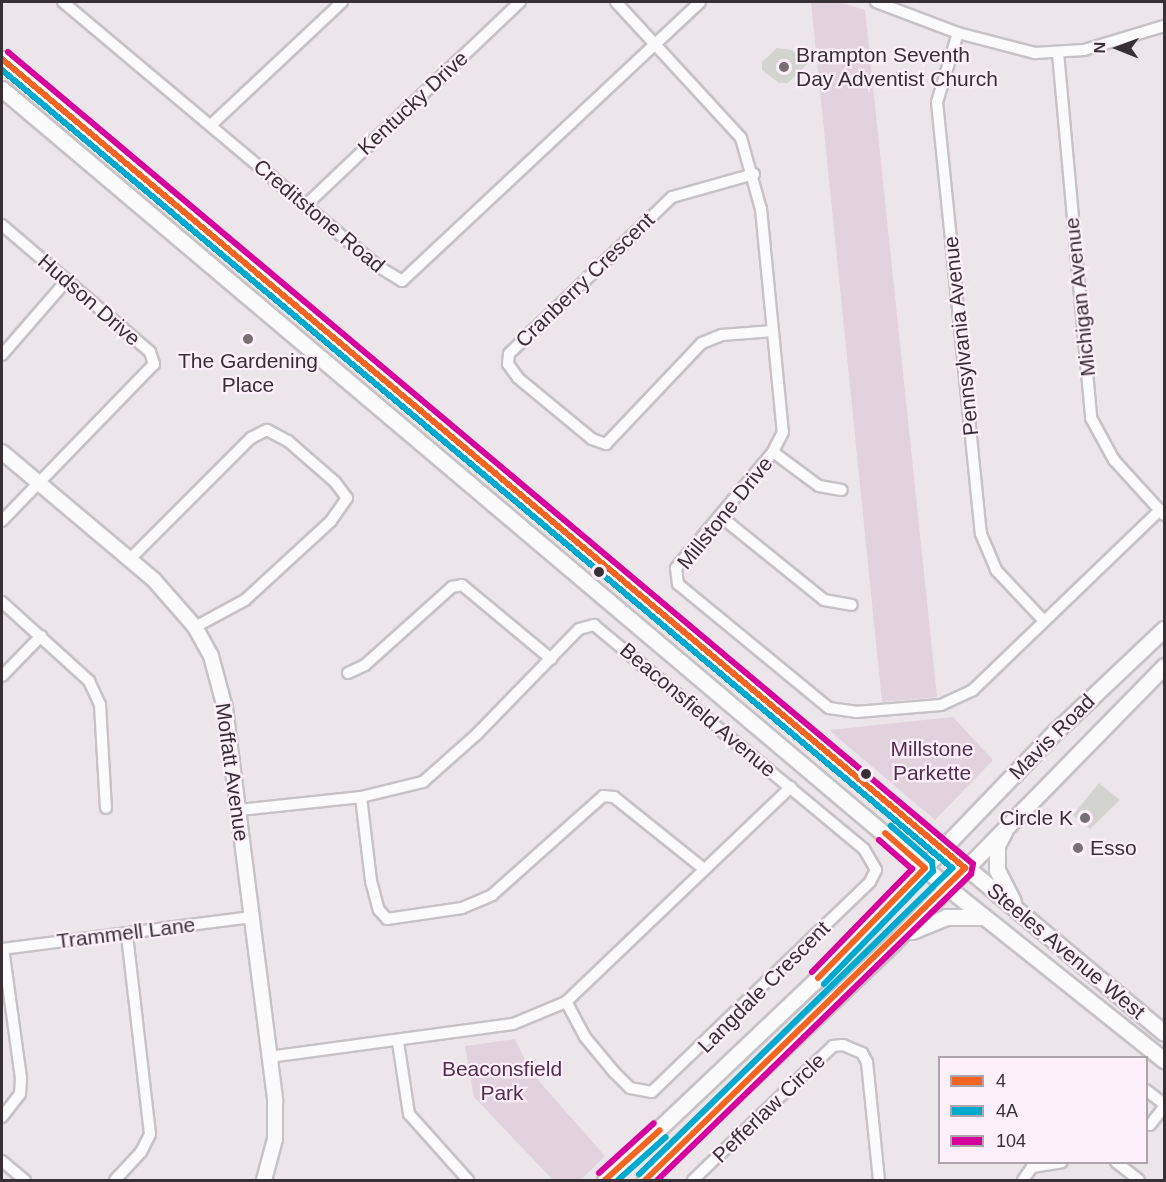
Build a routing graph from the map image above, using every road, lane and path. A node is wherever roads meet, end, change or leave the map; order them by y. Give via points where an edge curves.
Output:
1 (63, 2) edge
2 (342, 2) edge
3 (520, 2) edge
4 (616, 2) edge
5 (700, 2) edge
6 (876, 2) edge
7 (1164, 26) edge
8 (958, 33) junction
9 (657, 45) junction
10 (1058, 53) junction
11 (2, 59) edge
12 (2, 89) edge
13 (211, 125) junction
14 (754, 174) junction
15 (307, 204) junction
16 (2, 225) edge
17 (67, 280) junction
18 (773, 331) junction
19 (2, 355) edge
20 (2, 452) edge
21 (773, 452) junction
22 (40, 484) junction
23 (842, 490) dead end
24 (1162, 513) edge
25 (720, 516) junction
26 (2, 521) edge
27 (130, 559) junction
28 (2, 602) edge
29 (852, 605) dead end
30 (1044, 621) junction
31 (195, 627) junction
32 (1164, 629) edge
33 (41, 636) junction
34 (551, 659) junction
35 (1164, 666) edge
36 (348, 673) dead end
37 (2, 676) edge
38 (791, 787) junction
39 (361, 797) junction
40 (106, 808) dead end
41 (239, 810) junction
42 (1009, 822) junction
43 (943, 849) junction
44 (925, 868) junction
45 (965, 868) junction
46 (704, 869) junction
47 (947, 887) junction
48 (251, 917) junction
49 (983, 917) junction
50 (1026, 918) junction
51 (127, 934) junction
52 (892, 944) junction
53 (2, 949) edge
54 (566, 1002) junction
55 (1164, 1033) edge
56 (398, 1042) junction
57 (269, 1057) junction
58 (1164, 1060) edge
59 (1148, 1092) edge
60 (1164, 1106) edge
61 (2, 1117) edge
62 (1150, 1125) dead end
63 (2, 1161) edge
64 (1050, 1164) edge
65 (1118, 1164) edge
66 (25, 1180) edge
67 (115, 1180) edge
68 (264, 1180) edge
69 (468, 1180) edge
70 (605, 1180) edge
71 (645, 1180) edge
72 (693, 1180) edge
73 (879, 1180) edge
74 (1023, 1180) edge
75 (1138, 1180) edge

1 - 13 street, Creditstone Road
2 - 13 street
3 - 15 street, Kentucky Drive
4 - 9 street, Millstone Drive
5 - 9 street, Creditstone Road
6 - 8 street
7 - 10 street via 1115,42
8 - 10 street via 1018,51
8 - 30 street, Pennsylvania Avenue via 937,102 981,534 996,570
9 - 14 street, Millstone Drive via 726,118 741,138
9 - 15 street, Creditstone Road via 406,279 398,281 379,267
10 - 24 street, Michigan Avenue via 1091,418 1114,460
11 - 43 main road, Steeles Avenue West
12 - 44 main road, Steeles Avenue West
13 - 15 street, Creditstone Road
14 - 18 street, Millstone Drive
14 - 18 street, Cranberry Crescent via 672,197 509,354 508,364 527,386 592,439 606,444 702,343 736,333
16 - 17 street, Hudson Drive
17 - 19 street
17 - 22 street, Hudson Drive via 150,352 154,364
18 - 21 street, Millstone Drive via 783,432
20 - 22 street, Moffatt Avenue
21 - 23 street via 819,486
21 - 25 street, Millstone Drive
22 - 26 street
22 - 27 street, Moffatt Avenue
24 - 30 street, Millstone Drive
25 - 29 street via 813,593 834,605
25 - 30 street, Millstone Drive via 676,568 678,584 829,708 856,712 953,701 973,690
27 - 31 street, Moffatt Avenue
27 - 31 street via 251,438 267,430 288,441 335,482 347,498 331,521 245,600
28 - 33 street
31 - 41 street, Moffatt Avenue via 211,656 225,708
32 - 43 main road, Mavis Road via 1055,732
33 - 37 street
33 - 40 street via 89,681 100,705
34 - 36 street via 462,585 452,587 365,665
34 - 38 street, Beaconsfield Avenue via 579,629 594,625
34 - 39 street, Beaconsfield Avenue via 423,782
35 - 42 main road, Mavis Road
38 - 46 street, Beaconsfield Avenue
38 - 54 street, Langdale Crescent via 864,849 876,870 663,1085 652,1092 630,1088 585,1037
39 - 41 street, Beaconsfield Avenue
39 - 46 street via 371,881 379,910 387,918 462,908 492,895 603,796 614,796
41 - 48 street, Moffatt Avenue
42 - 45 main road, Mavis Road
42 - 50 main road via 997,845 997,870
43 - 44 main road, Mavis Road
43 - 45 main road, Steeles Avenue West
44 - 47 main road, Steeles Avenue West
44 - 70 main road, Mavis Road via 815,981
45 - 47 main road, Mavis Road
45 - 50 main road, Steeles Avenue West
46 - 54 street, Beaconsfield Avenue
47 - 49 main road, Steeles Avenue West
47 - 52 main road, Mavis Road
48 - 51 street, Trammell Lane
48 - 57 street, Moffatt Avenue
49 - 52 main road via 953,915 928,921
49 - 58 main road, Steeles Avenue West
50 - 55 main road, Steeles Avenue West
51 - 53 street, Trammell Lane
51 - 67 street via 150,1134 141,1152
52 - 71 main road
53 - 61 street via 21,1078 20,1094
54 - 56 street, Beaconsfield Avenue via 521,1022
56 - 57 street, Beaconsfield Avenue
56 - 69 street via 409,1114
57 - 68 street, Moffatt Avenue via 275,1139
59 - 60 street
60 - 62 street
63 - 66 street
64 - 74 street via 1032,1167
65 - 75 street
72 - 73 street, Pefferlaw Circle via 833,1046 843,1045 862,1053 867,1062

